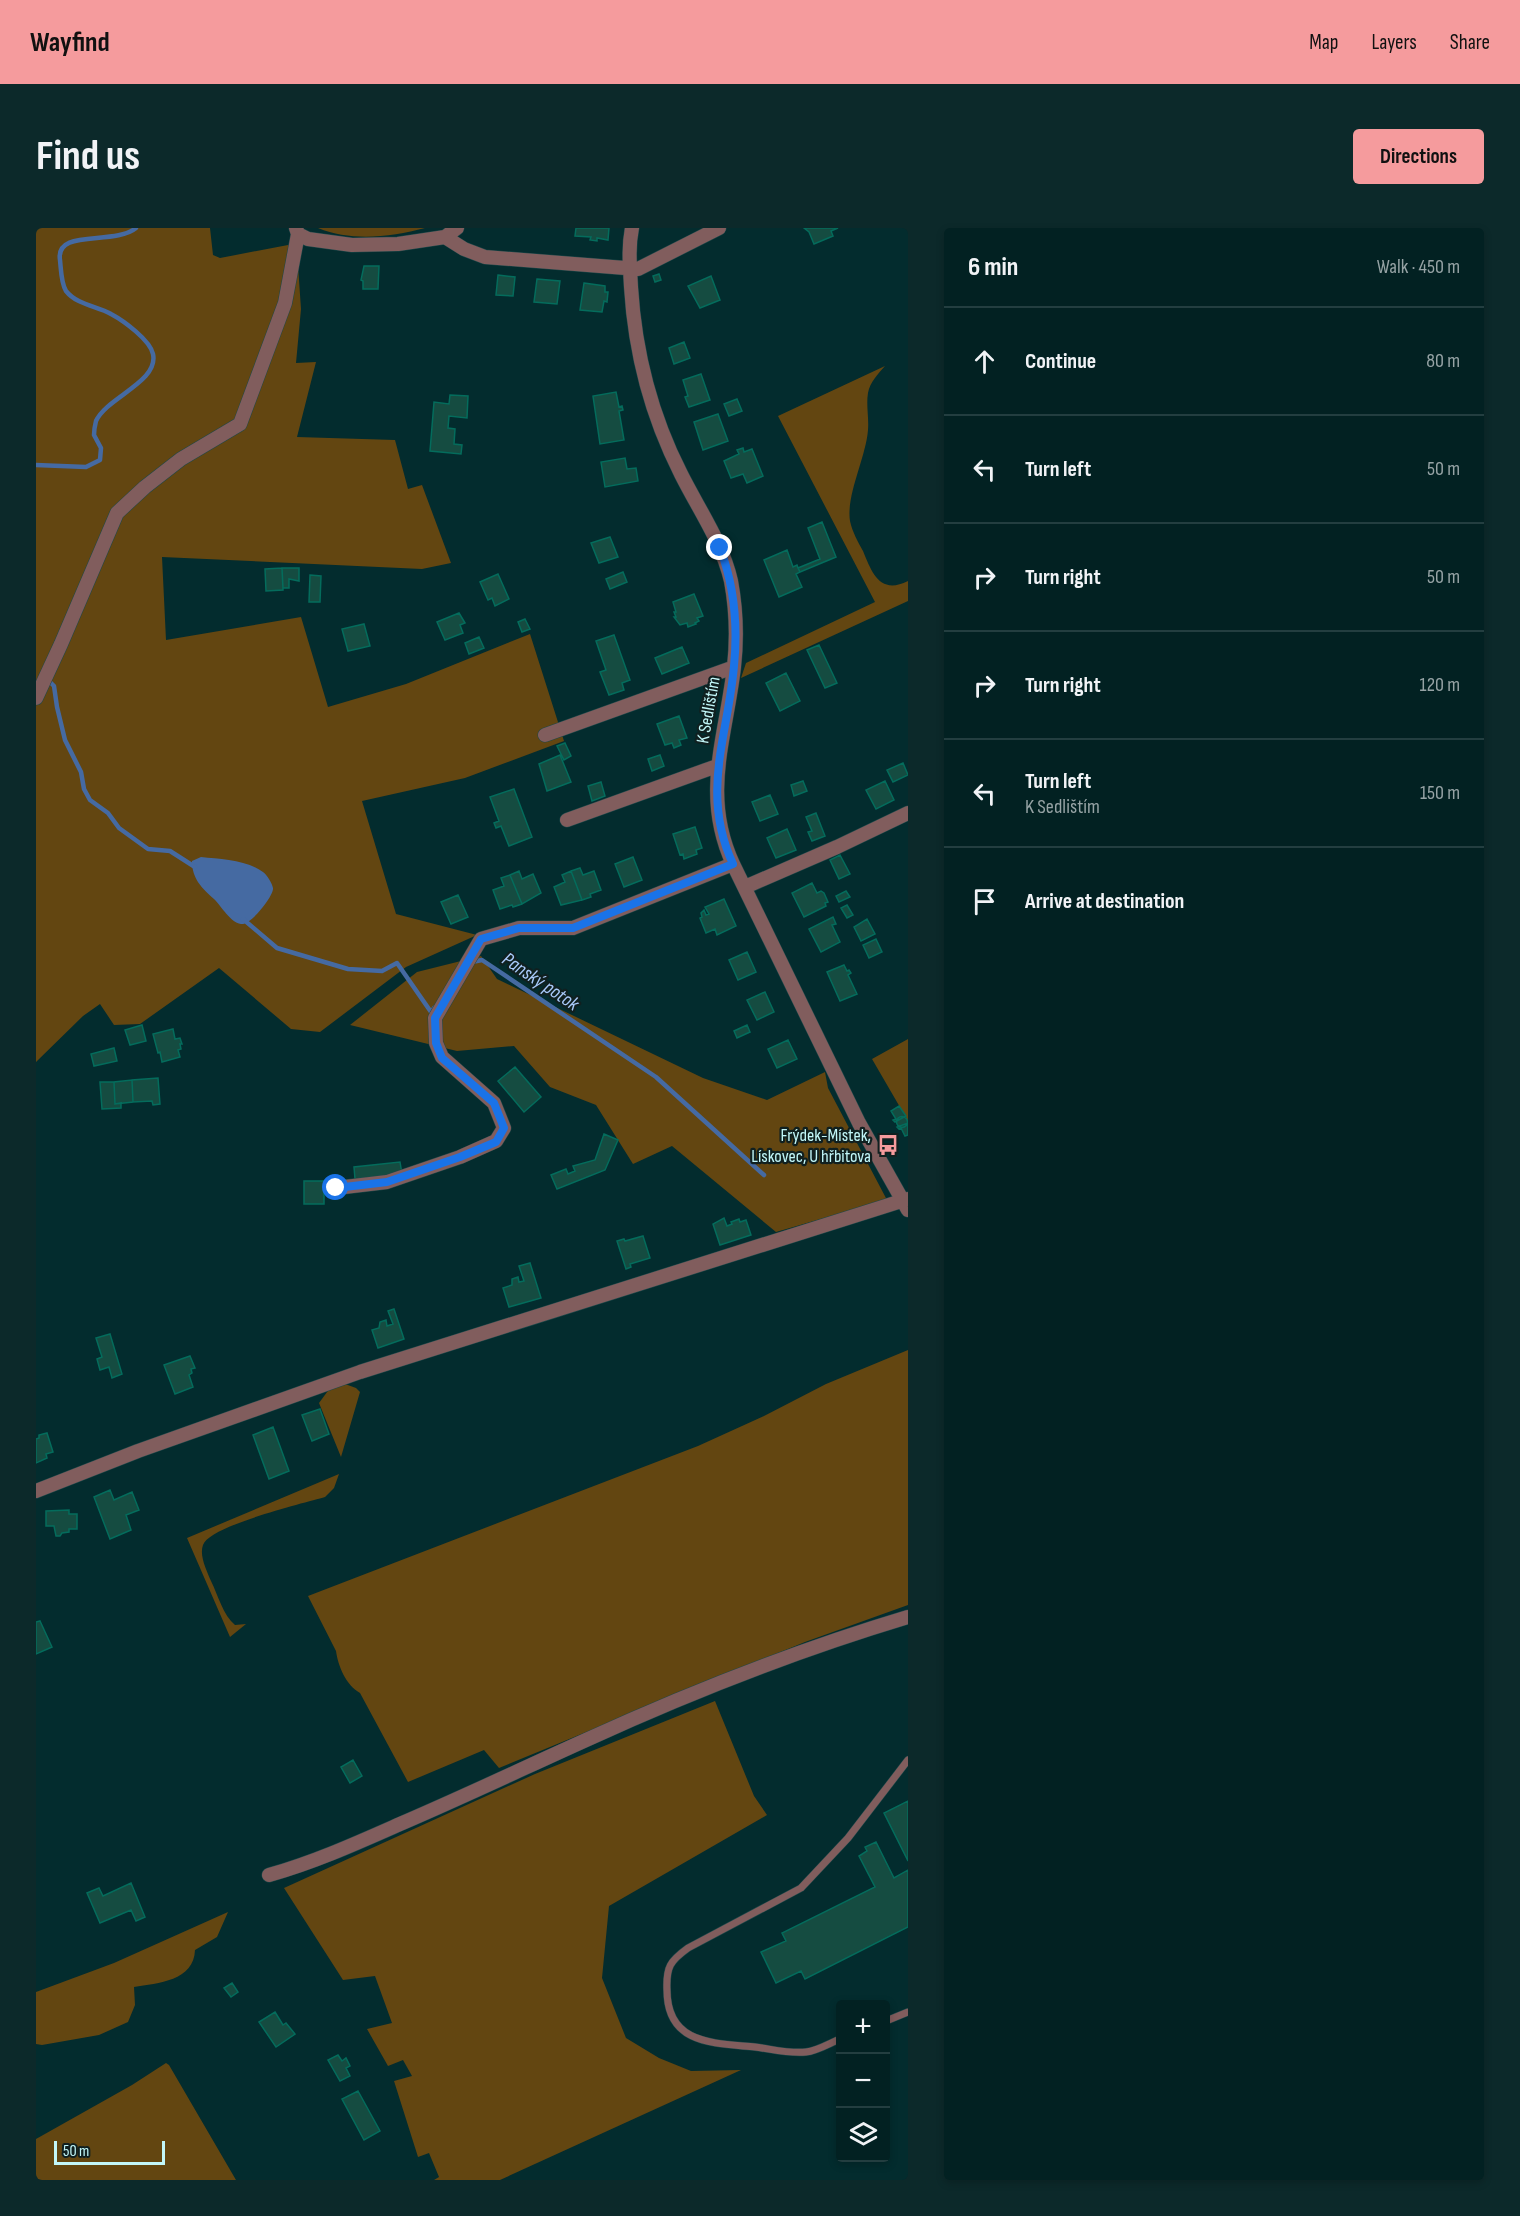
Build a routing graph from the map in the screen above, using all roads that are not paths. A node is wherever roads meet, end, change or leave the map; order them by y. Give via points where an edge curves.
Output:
1 (457, 228) edge
2 (632, 228) edge
3 (719, 228) edge
4 (297, 231) edge
5 (445, 237) junction
6 (630, 268) junction
7 (734, 667) junction
8 (36, 698) edge
9 (545, 735) dead end
10 (717, 766) junction
11 (908, 813) edge
12 (567, 820) dead end
13 (733, 864) junction
14 (745, 887) junction
15 (336, 1188) dead end
16 (906, 1203) edge
17 (36, 1491) edge
18 (908, 1617) edge
19 (908, 1760) edge
20 (269, 1875) dead end
21 (908, 2012) edge
22 (890, 2019) edge
23 (836, 2041) edge

1 - 5 street
2 - 6 street, K Sedlištím
3 - 6 street via 638,269
4 - 5 street via 328,242 369,245
4 - 8 street via 285,303 240,424 181,459 117,513
5 - 6 street via 485,257
6 - 7 street, K Sedlištím via 634,328 651,403 729,575 735,621
7 - 9 street
7 - 10 street, K Sedlištím
10 - 12 street
10 - 13 street, K Sedlištím via 719,820
11 - 14 street
13 - 14 street, K Sedlištím
13 - 15 street via 573,928 519,928 481,939 435,1018 436,1043 442,1058 494,1103 504,1128 496,1142 387,1182
14 - 16 street, K Sedlištím via 860,1123
16 - 17 street via 360,1372
18 - 20 street via 832,1640 730,1679 308,1864
19 - 23 lane via 848,1838 801,1888 688,1948 673,1959 666,1975 671,2013 690,2037 807,2052
21 - 22 lane

